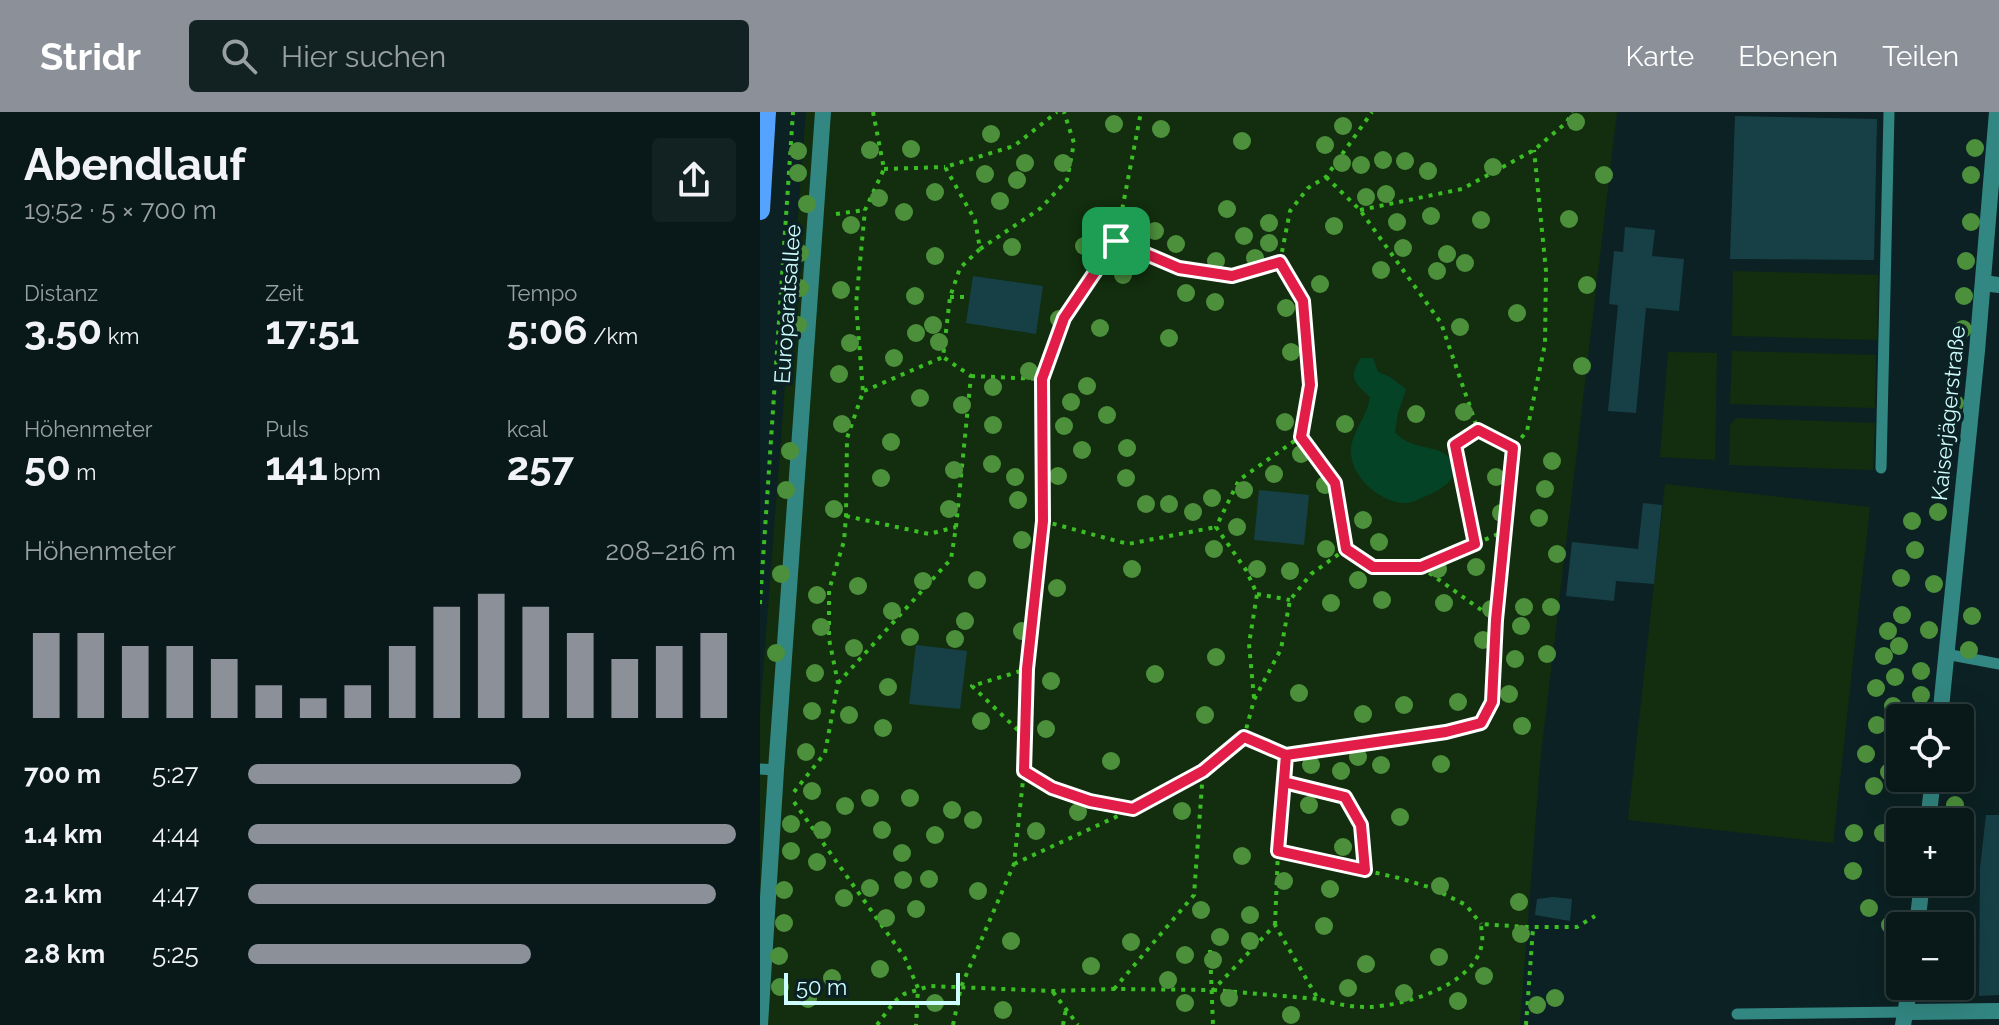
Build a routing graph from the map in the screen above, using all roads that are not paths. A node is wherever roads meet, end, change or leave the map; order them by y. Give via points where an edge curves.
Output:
1 (766, 112) edge
2 (823, 112) edge
3 (1889, 112) edge
4 (1997, 112) edge
5 (760, 210) edge
6 (1991, 284) edge
7 (1881, 468) dead end
8 (1946, 654) junction
9 (1999, 664) edge
10 (1941, 704) edge
11 (768, 770) edge
12 (1999, 1011) edge
13 (1737, 1014) dead end
14 (1904, 1018) edge
15 (760, 1025) edge

1 - 5 main road
2 - 11 street, Europaratsallee
3 - 7 lane
4 - 6 street, Kaiserjägerstraße
6 - 8 street, Kaiserjägerstraße
8 - 9 lane
8 - 10 street, Kaiserjägerstraße
11 - 15 street, Europaratsallee
12 - 14 street
13 - 14 lane

